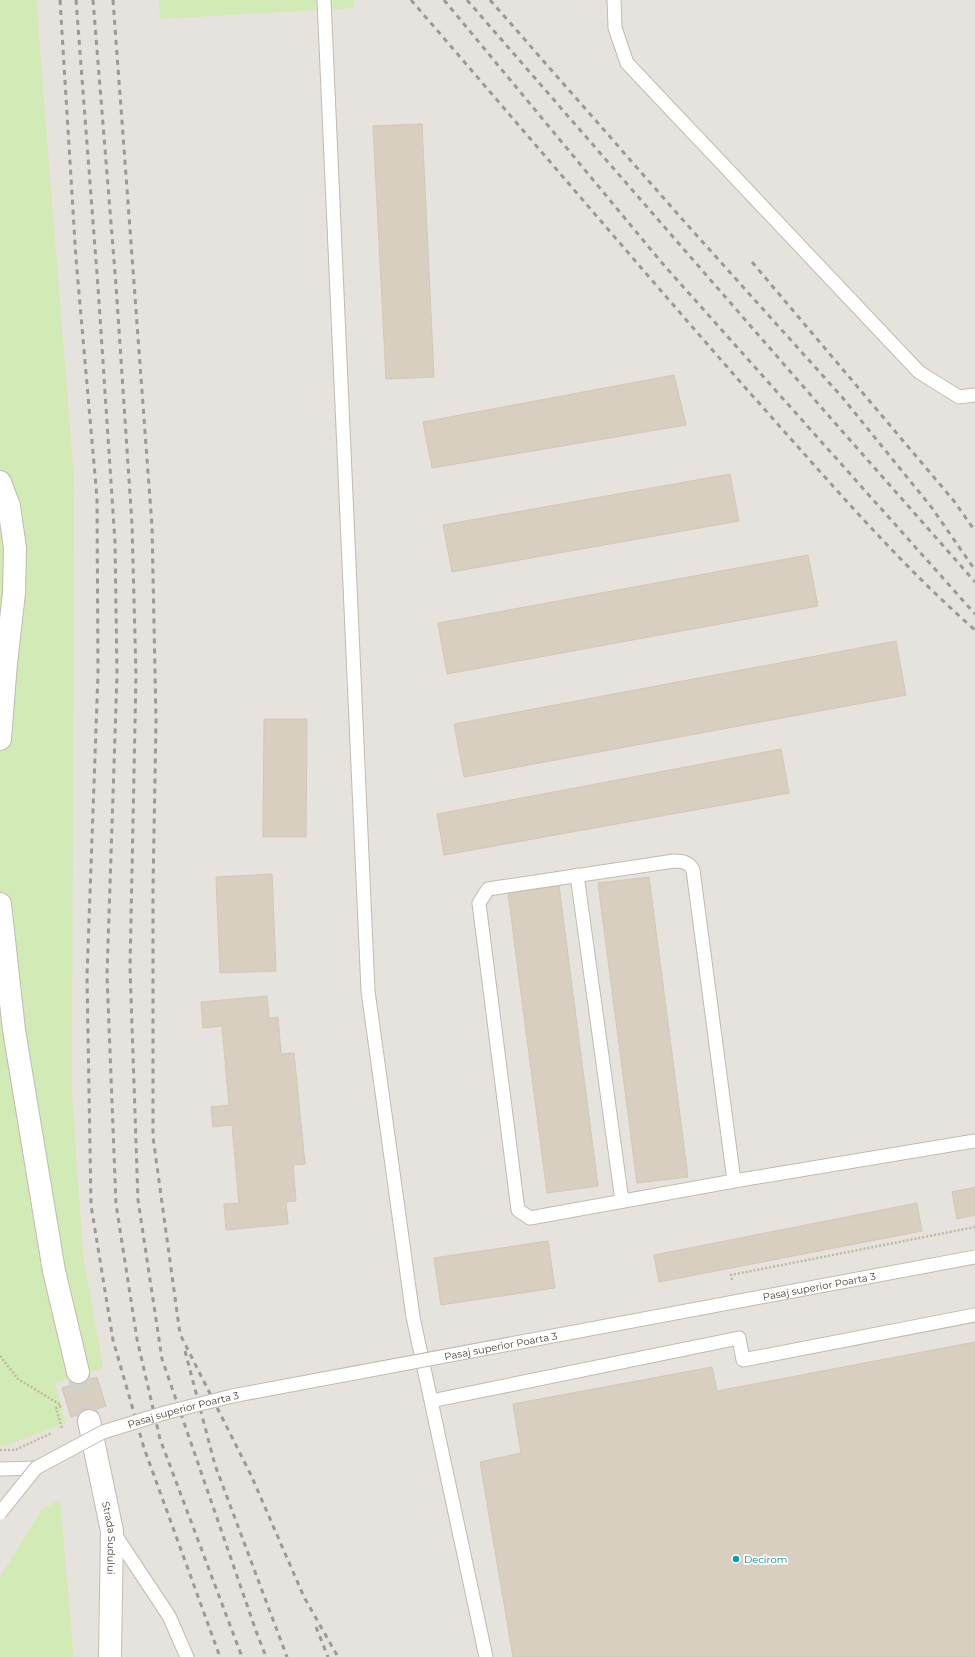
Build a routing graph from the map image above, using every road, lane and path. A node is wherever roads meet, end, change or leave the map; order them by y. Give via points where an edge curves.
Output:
1 (324, 0) edge
2 (614, 0) edge
3 (975, 395) edge
4 (0, 482) edge
5 (0, 739) edge
6 (577, 875) junction
7 (0, 904) edge
8 (975, 1141) edge
9 (734, 1181) junction
10 (622, 1201) junction
11 (975, 1257) edge
12 (975, 1315) edge
13 (0, 1356) edge
14 (78, 1372) tunnel mouth
15 (431, 1401) junction
16 (79, 1423) joint
17 (62, 1428) junction
18 (0, 1450) edge
19 (36, 1468) junction
20 (0, 1469) edge
21 (0, 1514) edge
22 (112, 1531) junction
23 (110, 1657) edge
24 (186, 1657) edge
25 (486, 1657) edge

1 - 15 lane via 368,991 413,1317
2 - 3 lane via 615,28 627,63 919,372 959,397
4 - 5 street via 9,506 15,548 14,592
6 - 9 lane via 674,861 691,866
6 - 10 lane
6 - 10 lane via 488,889 479,903 518,1210 530,1218
7 - 14 street via 14,1030 54,1271
8 - 9 lane
9 - 10 lane
11 - 19 lane, Pasaj superior Poarta 3, bridge via 232,1396 103,1432
12 - 15 lane via 743,1360 739,1338
13 - 17 path via 18,1379 61,1405 56,1408
15 - 25 lane
16 - 17 path
16 - 22 street, Strada Sudului
17 - 18 path, bridge via 15,1450
19 - 20 lane, Pasaj superior Poarta 3
19 - 21 lane, Pasaj superior Poarta 3, bridge
22 - 23 street, Strada Sudului
22 - 24 lane via 169,1616

